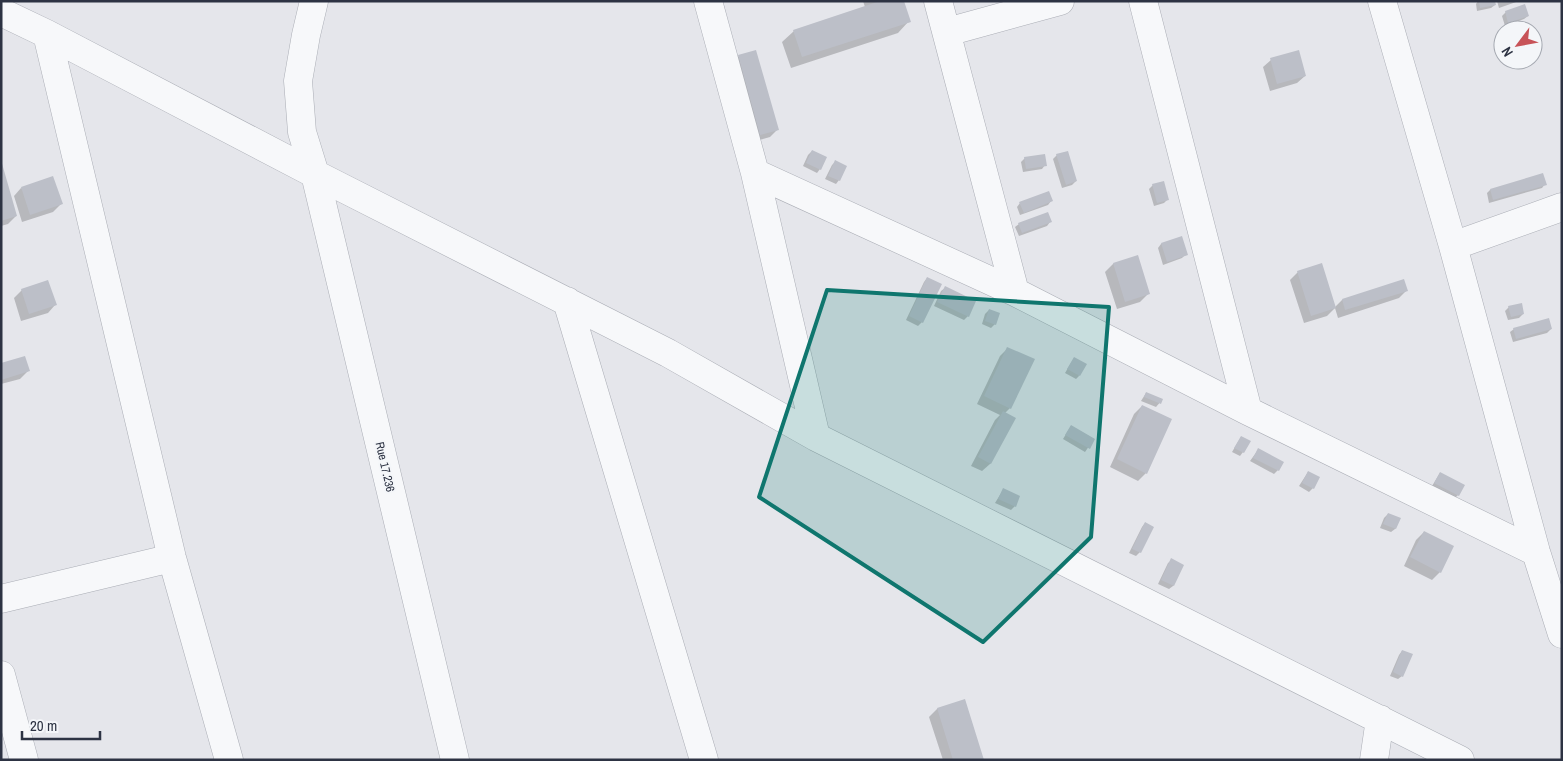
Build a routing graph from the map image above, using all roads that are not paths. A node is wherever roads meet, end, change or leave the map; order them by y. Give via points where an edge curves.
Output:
1 (314, 1) edge
2 (708, 1) edge
3 (938, 1) edge
4 (1060, 1) edge
5 (1143, 1) edge
6 (1382, 1) edge
7 (1, 12) edge
8 (947, 32) junction
9 (47, 34) junction
10 (755, 173) junction
11 (315, 174) junction
12 (1562, 207) edge
13 (1453, 246) junction
14 (1015, 292) junction
15 (567, 301) junction
16 (1248, 411) junction
17 (816, 437) junction
18 (1536, 552) junction
19 (172, 558) junction
20 (1, 599) edge
21 (1562, 634) edge
22 (1, 675) edge
23 (1380, 719) junction
24 (24, 760) edge
25 (228, 760) edge
26 (455, 760) edge
27 (704, 760) edge
28 (1374, 760) edge
29 (1460, 760) edge

1 - 11 street, Rue 17.236 via 298,81 302,132
2 - 10 street
3 - 8 street
4 - 8 street
5 - 16 street
6 - 13 street
7 - 9 street
8 - 14 street
9 - 11 street
9 - 19 street
10 - 14 street
10 - 17 street
11 - 15 street
11 - 26 street, Rue 17.236
12 - 13 street
13 - 18 street
14 - 16 street
15 - 17 street via 668,353
15 - 27 street
16 - 18 street
17 - 23 street
18 - 21 street
19 - 20 street
19 - 25 street
22 - 24 street
23 - 28 street
23 - 29 street

